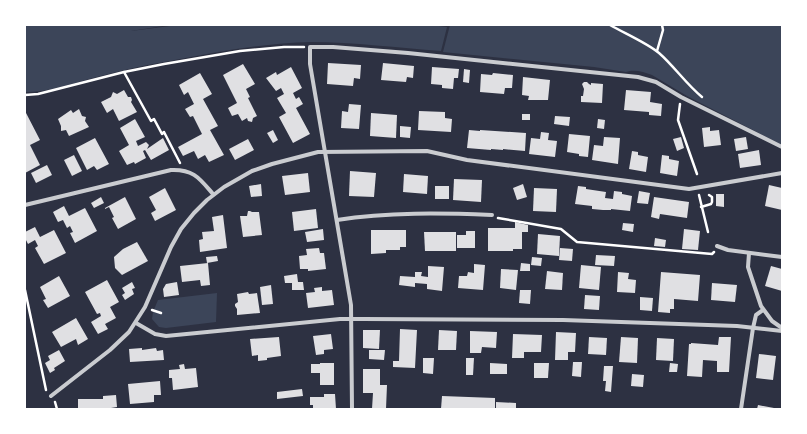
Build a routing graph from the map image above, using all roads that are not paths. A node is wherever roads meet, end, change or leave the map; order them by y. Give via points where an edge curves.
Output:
1 (782, 147) edge
2 (325, 152) junction
3 (782, 173) edge
4 (213, 194) junction
5 (25, 205) edge
6 (492, 215) road end
7 (337, 220) junction
8 (717, 246) road end
9 (749, 253) junction
10 (782, 257) edge
11 (763, 310) junction
12 (351, 319) junction
13 (136, 323) junction
14 (753, 328) junction
15 (782, 330) edge
16 (51, 396) road end
17 (352, 409) edge
18 (741, 409) edge

1 - 2 street via 638,76 408,53 310,47 310,64
2 - 3 street via 427,151 467,160 689,189
2 - 4 street via 252,171
2 - 7 street
4 - 5 street via 196,175 180,169
4 - 13 street via 194,213 176,238
6 - 7 street via 439,213
7 - 12 street
8 - 9 street
9 - 10 street
9 - 11 street via 748,267
11 - 14 street via 756,315
11 - 15 street
12 - 13 street via 166,336 155,334
12 - 14 street via 563,320
12 - 17 street
13 - 16 street via 121,341
14 - 15 street
14 - 18 street

